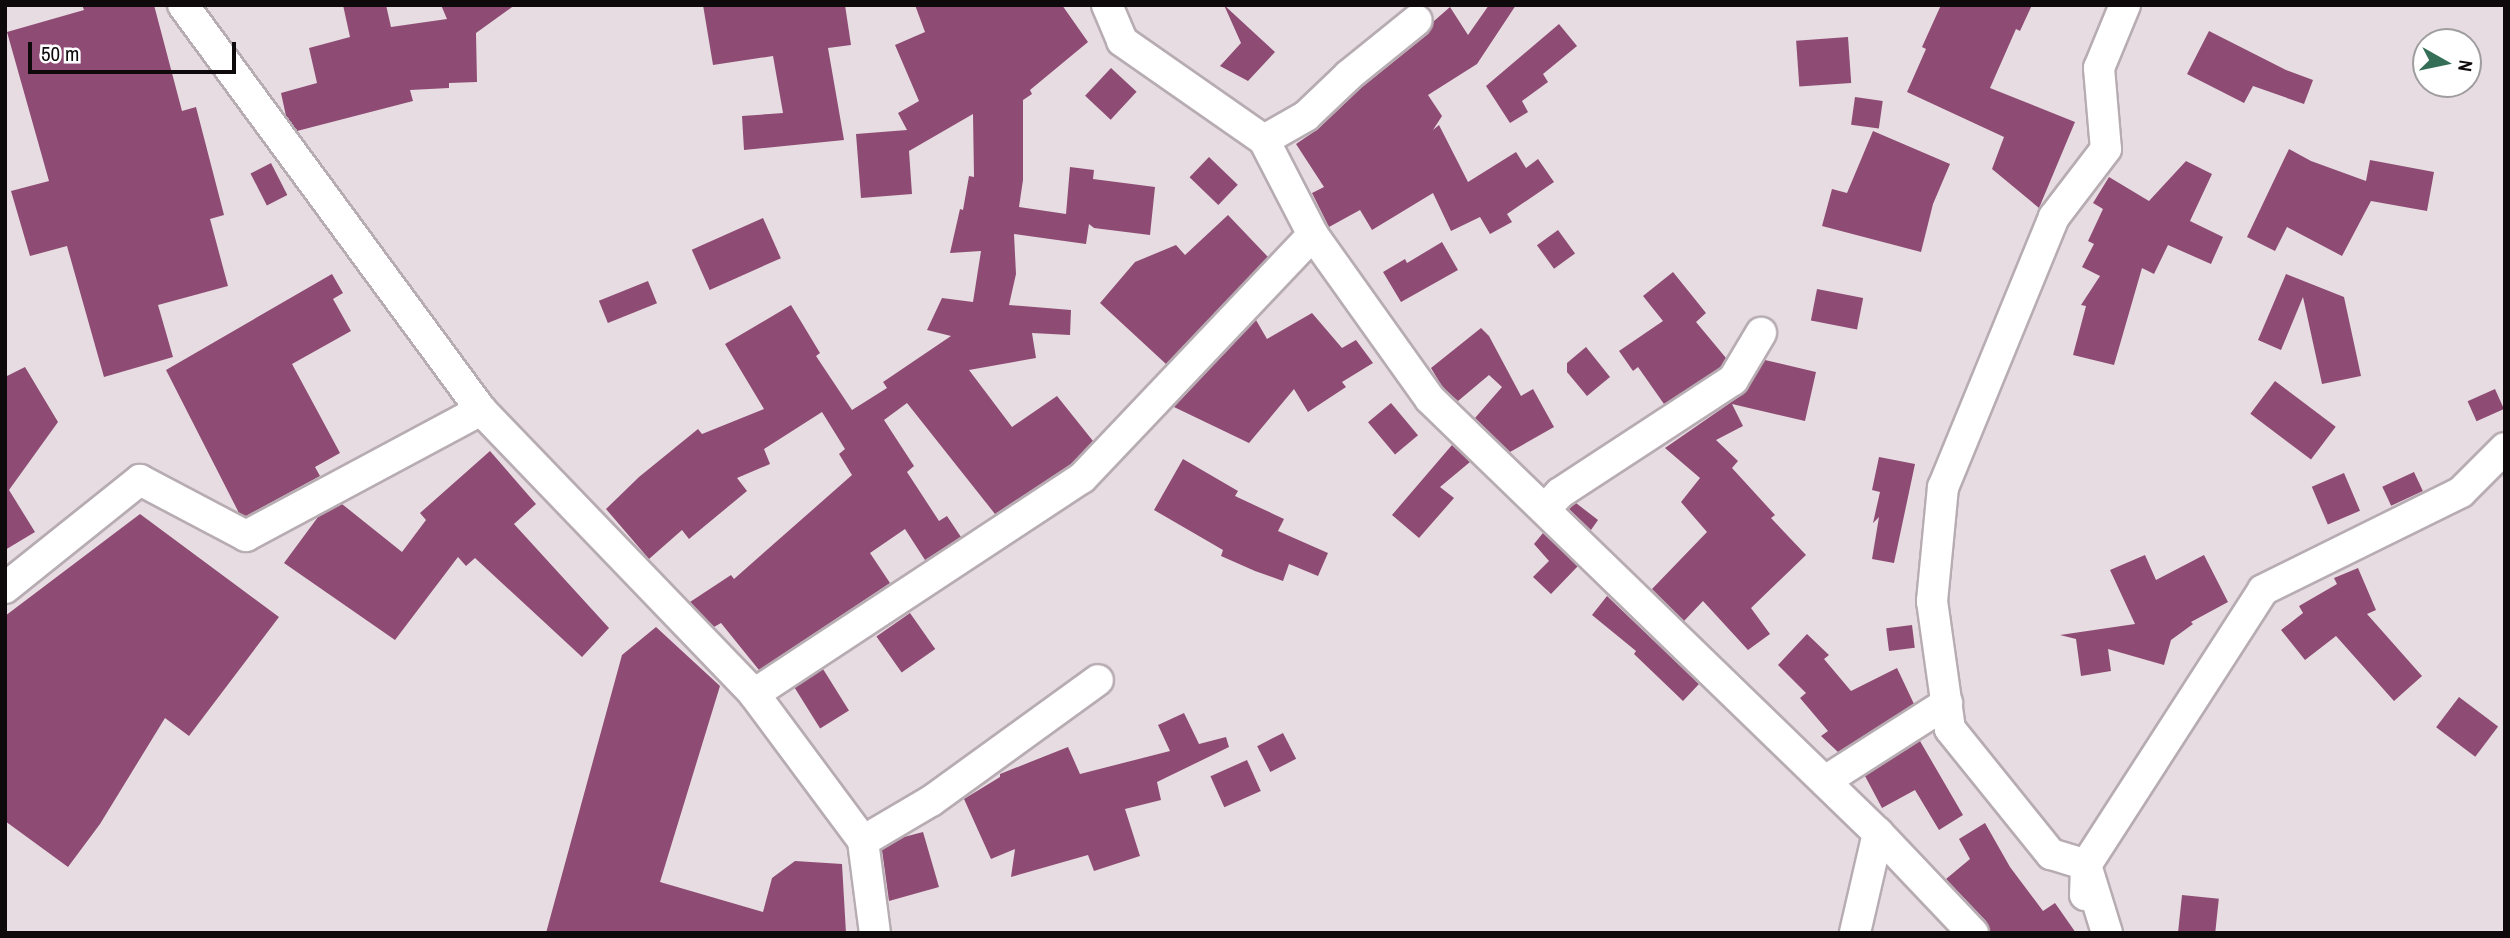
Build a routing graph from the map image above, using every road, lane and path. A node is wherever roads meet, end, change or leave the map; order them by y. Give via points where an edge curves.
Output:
1 (183, 5) edge
2 (1107, 5) edge
3 (2125, 5) edge
4 (1417, 20) dead end
5 (1264, 140) junction
6 (1313, 234) junction
7 (1761, 333) dead end
8 (481, 410) junction
9 (2505, 448) edge
10 (1545, 509) junction
11 (5, 587) edge
12 (1098, 680) dead end
13 (754, 694) junction
14 (1947, 703) junction
15 (1825, 781) junction
16 (1878, 833) junction
17 (863, 841) junction
18 (2086, 864) junction
19 (2085, 895) dead end
20 (875, 933) edge
21 (1855, 933) edge
22 (1973, 933) edge
23 (2107, 933) edge

1 - 8 street
2 - 5 street via 1122,41
3 - 14 street via 2099,68 2106,149 2054,217 1943,487 1931,601
4 - 5 street via 1306,116
5 - 6 street
6 - 10 street via 1430,398
6 - 13 street via 1082,478
7 - 10 street via 1733,380 1560,494
8 - 11 street via 246,536 140,480
8 - 13 street
9 - 18 street via 2461,492 2263,590
10 - 15 street
12 - 17 street via 931,801
13 - 17 street
14 - 15 street
14 - 18 street via 1950,729 2050,854
15 - 16 street
16 - 21 street
16 - 22 street
17 - 20 street
18 - 19 street
18 - 23 street

